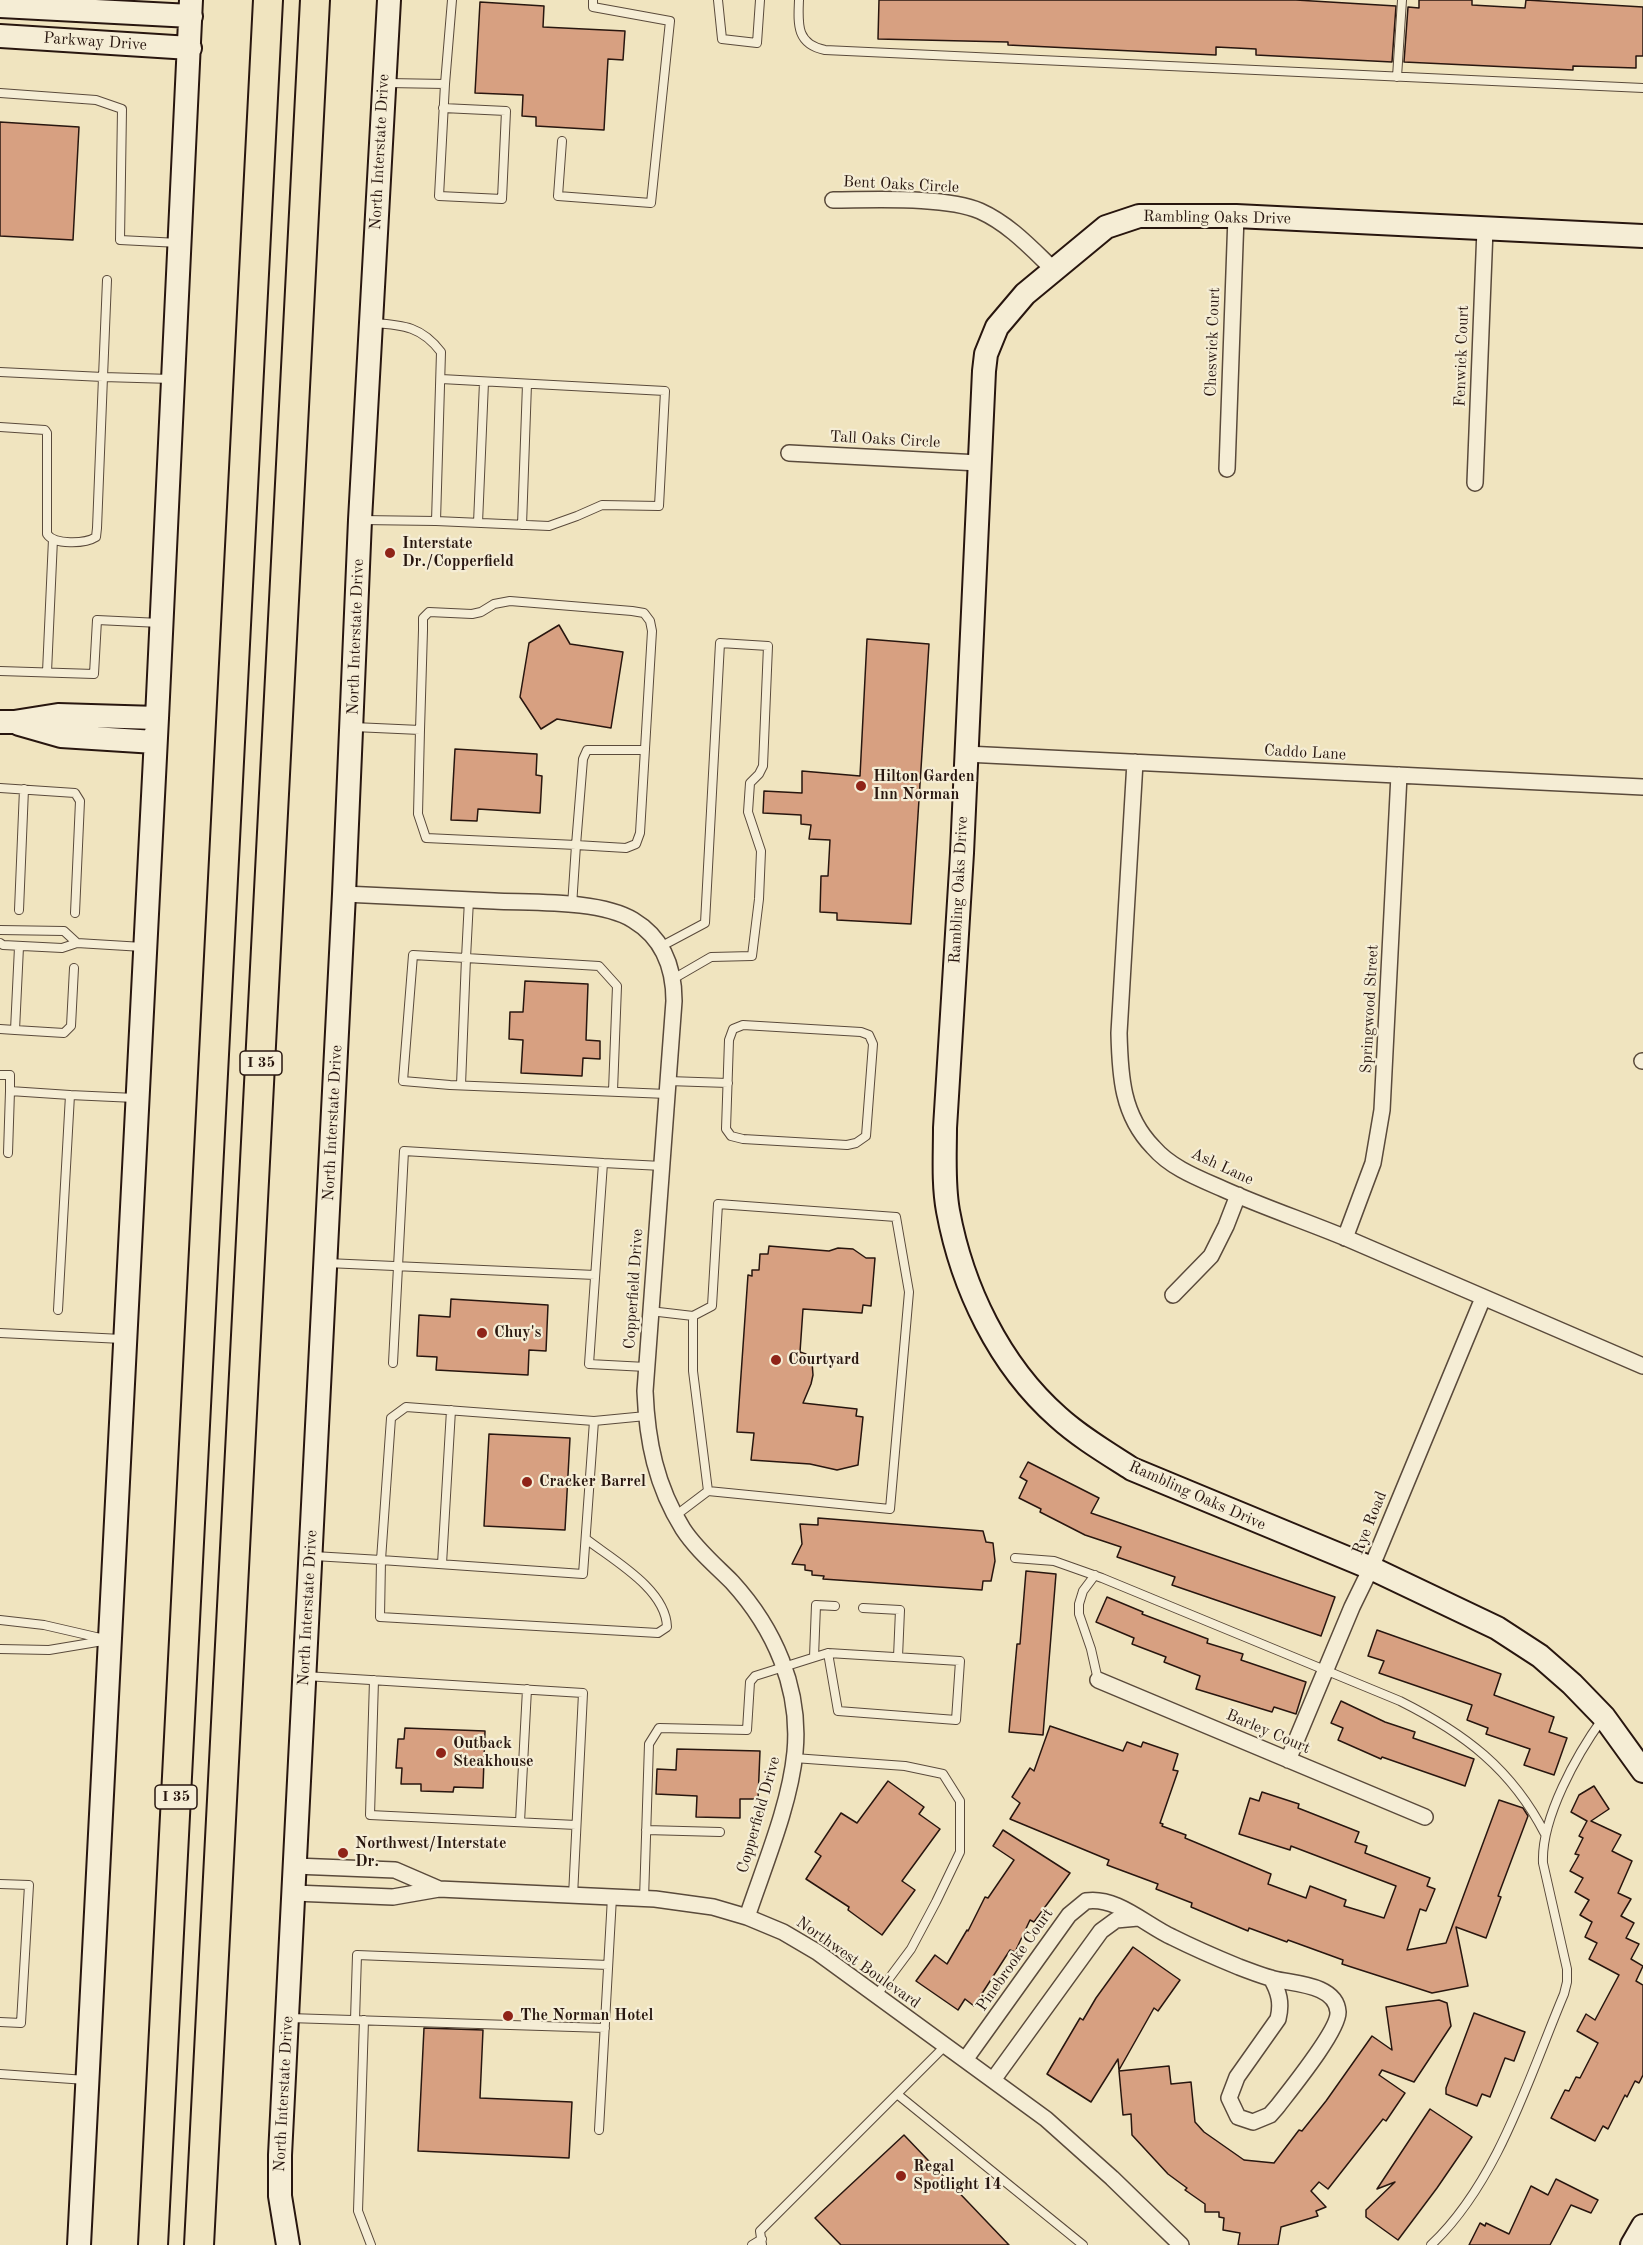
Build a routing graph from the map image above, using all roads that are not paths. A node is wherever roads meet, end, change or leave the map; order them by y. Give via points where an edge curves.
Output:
1 (268, 0) edge
2 (315, 0) edge
3 (388, 0) edge
4 (452, 0) edge
5 (593, 0) edge
6 (718, 0) edge
7 (760, 0) edge
8 (799, 0) edge
9 (1402, 0) edge
10 (0, 6) edge
11 (191, 8) edge
12 (0, 36) edge
13 (190, 48) junction
14 (1397, 77) junction
15 (383, 83) junction
16 (445, 84) junction
17 (1643, 88) edge
18 (0, 93) edge
19 (443, 108) junction
20 (562, 141) dead end
21 (833, 200) dead end
22 (1236, 216) junction
23 (1485, 229) junction
24 (1643, 236) edge
25 (180, 243) junction
26 (1053, 269) junction
27 (107, 280) dead end
28 (370, 322) junction
29 (0, 372) edge
30 (104, 377) junction
31 (174, 379) junction
32 (441, 379) junction
33 (484, 382) junction
34 (527, 384) junction
35 (0, 427) edge
36 (789, 453) dead end
37 (979, 463) junction
38 (1227, 469) dead end
39 (1475, 483) dead end
40 (360, 520) junction
41 (436, 521) junction
42 (478, 523) junction
43 (522, 525) junction
44 (53, 539) junction
45 (162, 624) junction
46 (0, 671) edge
47 (47, 672) junction
48 (157, 718) junction
49 (7, 722) edge
50 (352, 726) junction
51 (420, 730) junction
52 (155, 742) junction
53 (645, 750) junction
54 (966, 753) junction
55 (1134, 762) junction
56 (1400, 775) junction
57 (1643, 787) edge
58 (0, 788) edge
59 (24, 789) junction
60 (576, 845) junction
61 (344, 894) junction
62 (469, 900) junction
63 (572, 906) junction
64 (19, 909) dead end
65 (75, 913) dead end
66 (0, 930) edge
67 (0, 943) edge
68 (77, 943) junction
69 (19, 947) junction
70 (145, 947) junction
71 (660, 947) junction
72 (465, 958) junction
73 (74, 968) dead end
74 (673, 979) junction
75 (0, 1029) edge
76 (15, 1030) junction
77 (0, 1075) edge
78 (728, 1083) junction
79 (461, 1085) junction
80 (668, 1087) junction
81 (10, 1091) junction
82 (613, 1091) junction
83 (70, 1095) junction
84 (137, 1098) junction
85 (8, 1153) dead end
86 (603, 1163) junction
87 (662, 1166) junction
88 (1238, 1196) junction
89 (1345, 1238) junction
90 (326, 1263) junction
91 (397, 1266) junction
92 (595, 1275) junction
93 (1173, 1295) dead end
94 (1483, 1298) junction
95 (58, 1310) dead end
96 (650, 1311) junction
97 (693, 1316) junction
98 (0, 1333) edge
99 (124, 1340) junction
100 (393, 1363) dead end
101 (1643, 1366) edge
102 (646, 1367) junction
103 (451, 1410) junction
104 (646, 1416) junction
105 (594, 1421) junction
106 (708, 1491) junction
107 (675, 1516) junction
108 (586, 1539) junction
109 (311, 1556) junction
110 (1016, 1558) dead end
111 (381, 1560) junction
112 (442, 1564) junction
113 (1371, 1568) junction
114 (1095, 1575) junction
115 (835, 1606) dead end
116 (863, 1608) dead end
117 (0, 1620) edge
118 (109, 1640) junction
119 (0, 1649) edge
120 (828, 1653) junction
121 (814, 1657) junction
122 (898, 1657) junction
123 (784, 1665) junction
124 (1326, 1670) junction
125 (305, 1676) junction
126 (374, 1680) junction
127 (1098, 1680) joint
128 (527, 1689) junction
129 (1604, 1717) junction
130 (794, 1758) junction
131 (1288, 1760) junction
132 (1643, 1771) edge
133 (1425, 1817) dead end
134 (520, 1822) junction
135 (576, 1825) junction
136 (646, 1830) junction
137 (720, 1832) dead end
138 (1545, 1834) junction
139 (295, 1866) junction
140 (0, 1884) edge
141 (439, 1889) junction
142 (294, 1893) junction
143 (573, 1896) junction
144 (612, 1897) junction
145 (644, 1899) junction
146 (747, 1917) junction
147 (1138, 1918) junction
148 (608, 1965) junction
149 (1271, 1978) junction
150 (876, 1996) junction
151 (287, 2018) junction
152 (355, 2020) junction
153 (364, 2020) junction
154 (0, 2022) edge
155 (605, 2028) junction
156 (945, 2046) junction
157 (965, 2060) junction
158 (0, 2074) edge
159 (87, 2080) junction
160 (993, 2080) junction
161 (897, 2094) junction
162 (205, 2126) junction
163 (599, 2130) dead end
164 (1643, 2226) edge
165 (762, 2242) edge
166 (79, 2245) edge
167 (153, 2245) edge
168 (199, 2245) edge
169 (213, 2245) edge
170 (288, 2245) edge
171 (372, 2245) edge
172 (753, 2245) edge
173 (1083, 2245) edge
174 (1181, 2245) edge
175 (1431, 2245) edge
176 (1632, 2245) edge

1 - 167 highway, I 35
2 - 162 highway, I 35
3 - 15 main road, North Interstate Drive
4 - 16 lane
5 - 20 lane via 593,7 670,21 651,203 558,196
6 - 7 lane via 722,39 758,43
8 - 14 lane via 802,35 815,48 825,50
9 - 14 lane
10 - 11 main road, Parkway Drive
11 - 13 main road
12 - 13 main road, Parkway Drive
13 - 25 main road
14 - 17 lane
15 - 16 lane
15 - 28 main road, North Interstate Drive
16 - 19 lane
18 - 25 lane via 96,100 122,109 120,240
19 - 19 lane via 439,196 502,198 506,111
21 - 26 street, Bent Oaks Circle via 963,206 996,219
22 - 23 main road, Rambling Oaks Drive
22 - 26 main road, Rambling Oaks Drive via 1138,216 1106,227
22 - 38 street, Cheswick Court
23 - 24 main road, Rambling Oaks Drive
23 - 39 street, Fenwick Court
25 - 31 main road
26 - 37 main road, Rambling Oaks Drive via 1010,311 990,342 984,371
27 - 30 lane
28 - 32 lane via 413,328 431,339 441,352
28 - 40 main road, North Interstate Drive
29 - 30 lane
30 - 31 lane
30 - 44 lane via 96,537 89,542
31 - 45 main road
32 - 33 lane
32 - 41 lane
33 - 34 lane
33 - 42 lane
34 - 43 lane
34 - 43 lane via 665,391 659,506 602,505 549,526
35 - 44 lane via 47,433 46,534
36 - 37 street, Tall Oaks Circle
37 - 54 main road, Rambling Oaks Drive
40 - 41 lane
40 - 50 main road, North Interstate Drive
41 - 42 lane
42 - 43 lane
44 - 47 lane
45 - 47 lane via 97,620 94,674
45 - 48 main road
46 - 47 lane
48 - 49 main road via 58,715
48 - 52 main road
49 - 52 main road via 61,736
50 - 51 lane
50 - 61 main road, North Interstate Drive
51 - 53 lane via 423,618 429,612 472,614 510,602 632,611 644,613 652,631
51 - 60 lane via 418,814 426,838
52 - 70 main road
53 - 60 lane via 587,750
53 - 60 lane via 636,844 627,848
54 - 55 street, Caddo Lane
54 - 113 main road, Rambling Oaks Drive via 945,1173 947,1209 978,1304 1015,1372 1058,1417 1097,1447 1162,1483
55 - 56 street, Caddo Lane
55 - 88 street, Ash Lane via 1119,1033 1122,1090 1129,1113 1153,1148 1194,1176
56 - 57 street, Caddo Lane
56 - 89 street, Springwood Street via 1382,1110 1373,1163
58 - 59 lane
59 - 64 lane
59 - 65 lane via 75,793 80,801
60 - 63 lane
61 - 62 street, Copperfield Drive
61 - 90 main road, North Interstate Drive
62 - 63 street, Copperfield Drive
62 - 72 lane
63 - 71 street, Copperfield Drive via 602,908 625,916 650,933
66 - 68 lane via 64,931
67 - 69 lane
68 - 69 lane via 62,948
68 - 70 lane
69 - 76 lane
70 - 84 main road
71 - 74 street, Copperfield Drive
71 - 74 lane via 705,923 720,643 768,646 764,766 750,783 748,812 761,851 752,956 711,957
72 - 79 lane
72 - 79 lane via 413,955 404,1081
72 - 82 lane via 599,966 617,986
73 - 76 lane via 71,1026 64,1033
74 - 80 street, Copperfield Drive
75 - 76 lane
77 - 81 lane via 10,1075
78 - 78 lane via 726,1129 731,1136 856,1143 866,1136 868,1126 873,1044 869,1035 861,1032 743,1025 733,1029 729,1040
78 - 80 lane
79 - 82 lane
80 - 82 lane
80 - 87 street, Copperfield Drive
81 - 83 lane
81 - 85 lane
83 - 84 lane
83 - 95 lane
84 - 99 main road
86 - 87 lane
86 - 91 lane via 404,1151
86 - 92 lane
87 - 96 street, Copperfield Drive
88 - 89 street, Ash Lane
88 - 93 street via 1211,1256
89 - 94 street, Ash Lane
90 - 91 lane
90 - 109 main road, North Interstate Drive
91 - 92 lane
91 - 100 lane
92 - 102 lane via 589,1364
94 - 101 street, Ash Lane
94 - 113 street, Rye Road
96 - 97 lane
96 - 102 street, Copperfield Drive
97 - 106 lane via 693,1371
97 - 106 lane via 712,1306 718,1204 896,1217 909,1292 890,1509
98 - 99 lane
99 - 118 main road
102 - 104 street, Copperfield Drive
103 - 105 lane
103 - 111 lane via 406,1407 391,1418
103 - 112 lane
104 - 105 lane
104 - 107 street, Copperfield Drive via 656,1474
105 - 108 lane
106 - 107 lane
107 - 123 street, Copperfield Drive via 699,1550 753,1609 776,1643
108 - 111 lane via 641,1581 659,1600 667,1627 658,1633 380,1617
108 - 112 lane via 583,1574
109 - 111 lane
109 - 125 main road, North Interstate Drive
110 - 114 lane via 1054,1561
111 - 112 lane
113 - 124 street, Rye Road
113 - 129 main road, Rambling Oaks Drive via 1497,1628 1539,1656
114 - 124 lane
114 - 127 lane via 1083,1592 1079,1614
115 - 121 lane via 816,1605
116 - 122 lane via 900,1610
117 - 118 lane via 44,1625
118 - 119 lane via 49,1650
118 - 159 main road
120 - 121 lane
120 - 122 lane
120 - 122 lane via 838,1711 956,1720 960,1660
121 - 123 lane
123 - 130 street, Copperfield Drive via 795,1706
123 - 136 lane via 755,1676 750,1682 747,1730 659,1728 649,1744
124 - 131 street, Rye Road
124 - 138 lane via 1424,1713 1475,1745 1512,1782
125 - 126 lane
125 - 139 main road, North Interstate Drive
126 - 128 lane
126 - 134 lane via 370,1815
127 - 131 street, Barley Court
128 - 134 lane
128 - 135 lane via 583,1693
129 - 132 main road, Rambling Oaks Drive
129 - 138 lane via 1585,1743
130 - 146 street, Copperfield Drive via 784,1804
130 - 150 lane via 905,1766 943,1774 960,1801 960,1852 911,1949
131 - 133 street, Barley Court
134 - 135 lane
135 - 143 lane
136 - 137 lane
136 - 145 lane
138 - 175 lane via 1543,1863 1567,1969 1564,1994 1492,2163 1452,2223
139 - 141 street, Northwest Boulevard via 395,1870
139 - 142 main road, North Interstate Drive
140 - 154 lane via 29,1886 21,2023
141 - 142 street, Northwest Boulevard via 393,1897
141 - 143 street, Northwest Boulevard
142 - 151 main road, North Interstate Drive
143 - 144 street, Northwest Boulevard
144 - 145 street, Northwest Boulevard
144 - 148 lane
145 - 146 street, Northwest Boulevard via 713,1907
146 - 150 street, Northwest Boulevard via 817,1952
147 - 149 street, Pinebrooke Court via 1182,1942
147 - 157 street, Pinebrooke Court via 1104,1901 1086,1900 1078,1906
147 - 160 street via 1116,1920 1101,1931
148 - 152 lane via 357,1955
148 - 155 lane
149 - 149 street, Pinebrooke Court via 1280,1999 1278,2019 1237,2077 1229,2098 1238,2117 1253,2122 1277,2108 1324,2043 1338,2012 1329,1995 1317,1988
150 - 156 street, Northwest Boulevard
151 - 152 lane
151 - 170 main road, North Interstate Drive via 280,2196
152 - 153 lane
153 - 155 lane
153 - 171 lane via 358,2211
155 - 163 lane
156 - 157 street, Northwest Boulevard
156 - 161 lane
157 - 160 street, Northwest Boulevard
158 - 159 lane
159 - 166 main road
160 - 174 street, Northwest Boulevard via 1046,2119
161 - 165 lane via 760,2231
161 - 173 lane
162 - 168 highway, I 35
162 - 169 highway
164 - 176 main road
165 - 172 lane

